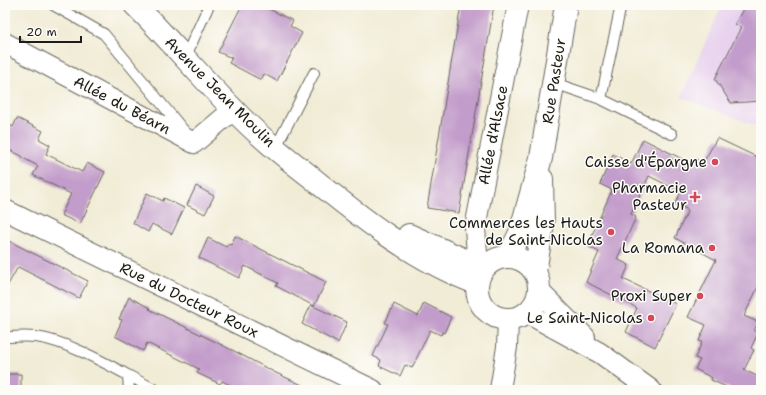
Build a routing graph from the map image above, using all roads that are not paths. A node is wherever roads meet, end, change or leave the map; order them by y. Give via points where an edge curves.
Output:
1 (53, 5) edge
2 (135, 5) edge
3 (209, 5) edge
4 (518, 5) edge
5 (566, 5) edge
6 (621, 5) edge
7 (5, 43) edge
8 (185, 58) junction
9 (314, 73) dead end
10 (554, 83) junction
11 (601, 99) junction
12 (233, 110) junction
13 (672, 134) dead end
14 (194, 143) junction
15 (275, 149) junction
16 (542, 158) junction
17 (5, 210) edge
18 (508, 257) junction
19 (479, 273) junction
20 (537, 282) junction
21 (518, 316) junction
22 (5, 338) edge
23 (600, 353) junction
24 (128, 376) junction
25 (129, 390) edge
26 (156, 390) edge
27 (373, 390) edge
28 (500, 390) edge
29 (651, 390) edge

1 - 14 lane via 104,34
2 - 8 street, Avenue Jean Moulin
3 - 8 lane
4 - 19 street, Allée d'Alsace via 475,228
5 - 10 street, Rue Pasteur
6 - 11 lane
7 - 14 street, Allée du Béarn
8 - 12 street, Avenue Jean Moulin
9 - 15 lane
10 - 11 lane
10 - 16 street, Rue Pasteur
11 - 13 lane
12 - 14 street
12 - 15 street, Avenue Jean Moulin
15 - 19 street, Avenue Jean Moulin via 346,206
16 - 18 street, Rue Pasteur via 520,233
16 - 20 street, Rue Pasteur via 543,224
17 - 27 street, Rue du Docteur Roux
18 - 19 street via 490,262
18 - 20 street via 528,264
19 - 21 street via 477,294 488,313 497,318
20 - 21 street via 535,303
20 - 23 street
21 - 23 street
21 - 28 street via 507,347
22 - 24 lane via 35,337 62,344
23 - 29 street
24 - 25 lane
24 - 26 lane

